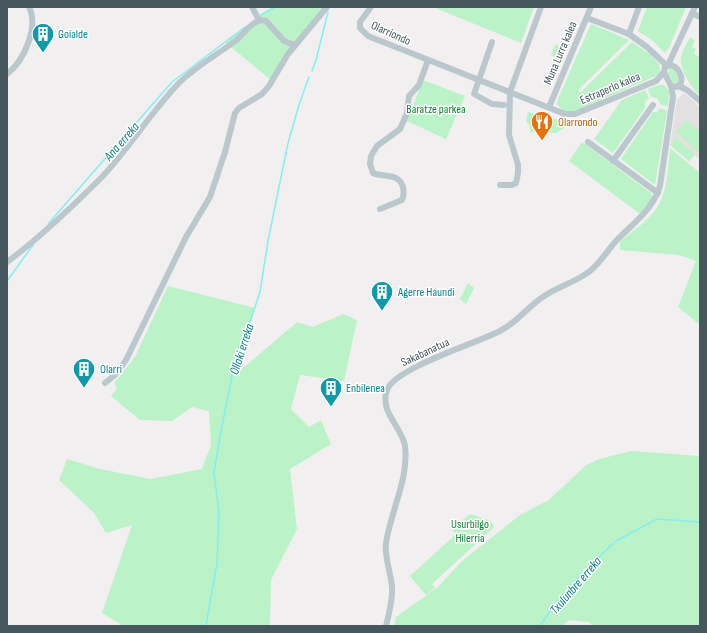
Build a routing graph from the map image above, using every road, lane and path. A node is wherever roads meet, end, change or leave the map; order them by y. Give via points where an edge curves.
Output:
1 (29, 7) edge
2 (252, 7) edge
3 (327, 7) edge
4 (372, 7) edge
5 (541, 7) edge
6 (591, 7) edge
7 (639, 7) edge
8 (693, 10) edge
9 (700, 17) edge
10 (587, 18) junction
11 (259, 20) junction
12 (629, 34) junction
13 (492, 42) dead end
14 (295, 45) junction
15 (675, 53) junction
16 (416, 56) joint
17 (428, 60) junction
18 (666, 68) junction
19 (677, 68) junction
20 (7, 74) edge
21 (478, 79) junction
22 (656, 81) junction
23 (670, 85) junction
24 (679, 87) junction
25 (510, 92) junction
26 (673, 97) junction
27 (700, 101) edge
28 (504, 105) dead end
29 (653, 105) dead end
30 (549, 107) junction
31 (588, 142) dead end
32 (613, 161) junction
33 (500, 185) dead end
34 (658, 193) junction
35 (380, 209) dead end
36 (7, 262) edge
37 (104, 383) dead end
38 (386, 626) edge

1 - 20 street via 32,19 27,43 18,64
2 - 11 street
3 - 14 street
4 - 16 street, Olarriondo via 360,22 363,33
5 - 25 street
6 - 10 street, Muna Lurra kalea
7 - 12 street
8 - 9 street
8 - 15 street, Estraperlo kalea
10 - 12 street
10 - 30 street, Muna Lurra kalea
11 - 14 street via 266,21 284,41
11 - 36 street via 237,40 188,74 104,175 32,244
12 - 18 street via 647,47
13 - 21 street
14 - 37 street via 262,94 235,113 210,197 186,237 126,360 115,375
15 - 18 street, Estraperlo kalea
15 - 19 street
16 - 17 street, Estraperlo kalea
17 - 21 street, Estraperlo kalea
17 - 35 street via 419,85 409,96 407,113 400,130 378,146 371,156 373,173 397,178 404,191 402,200
18 - 19 street via 674,65
18 - 22 street, Estraperlo kalea
18 - 23 street
19 - 24 street via 682,80
21 - 25 street, Estraperlo kalea
21 - 28 street via 474,94 492,104
22 - 23 street, Estraperlo kalea
22 - 30 street, Estraperlo kalea via 575,114 565,114
23 - 24 street, Estraperlo kalea
23 - 26 street
24 - 26 street
24 - 27 street
25 - 30 street, Estraperlo kalea
25 - 33 street via 509,135 518,173 516,183
26 - 34 street
29 - 32 street
31 - 32 street
32 - 34 street
34 - 38 street, Sakabanatua via 642,217 616,241 590,271 541,298 501,331 394,379 387,391 386,408 404,443 406,460 404,480 391,519 386,545 392,589

